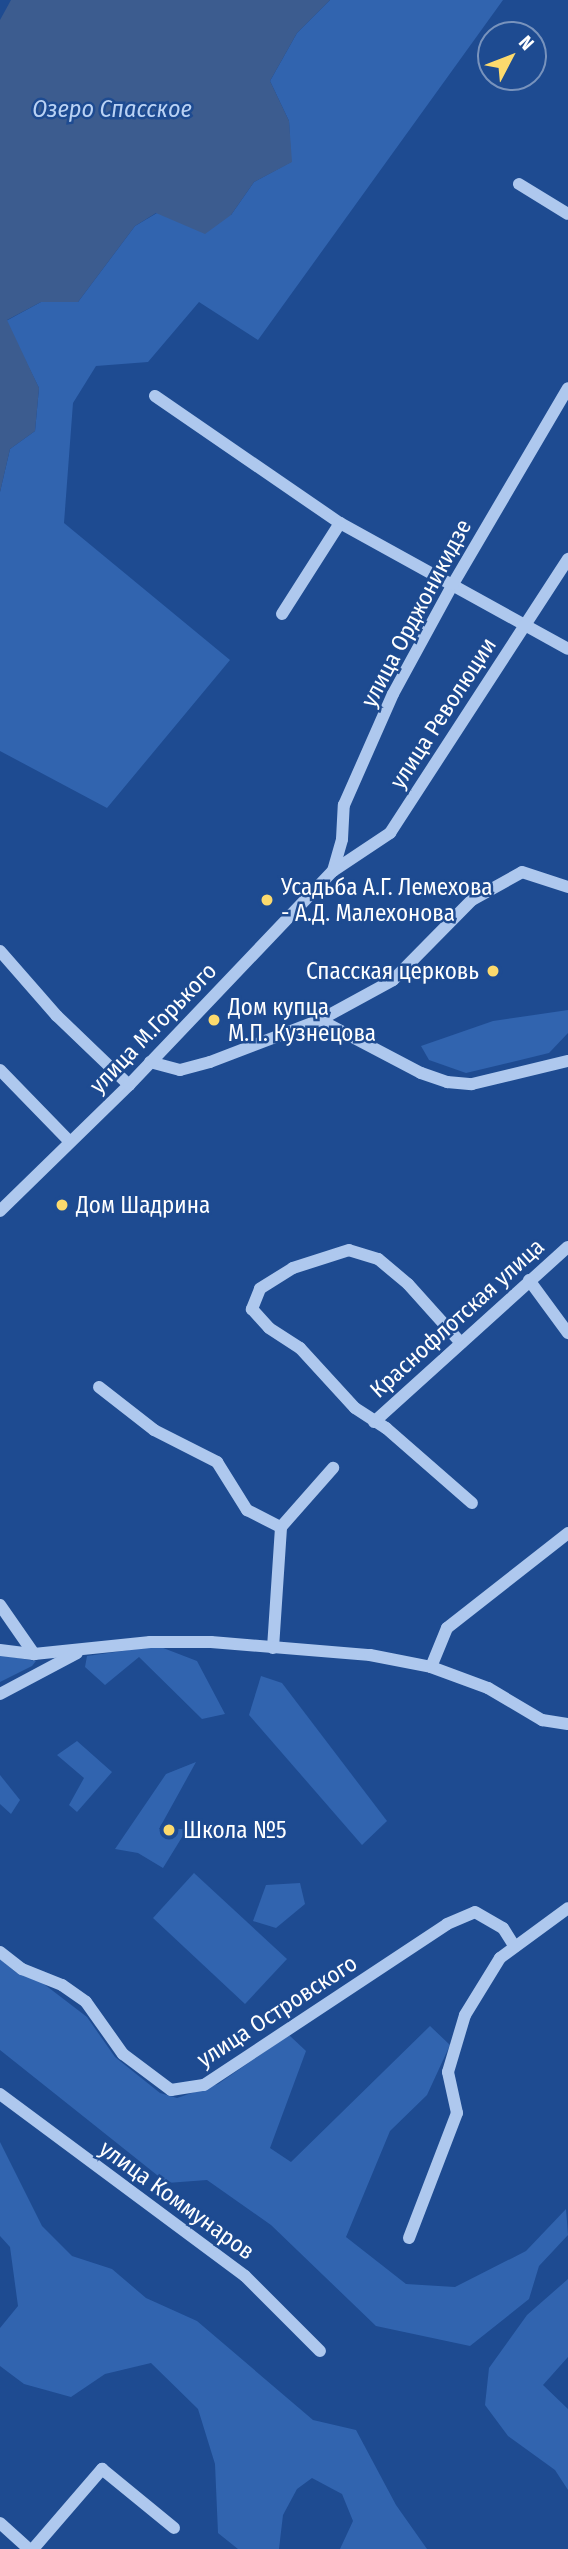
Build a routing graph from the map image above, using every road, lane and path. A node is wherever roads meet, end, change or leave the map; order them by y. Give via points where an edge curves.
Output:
1 (519, 184) dead end
2 (568, 214) edge
3 (568, 388) edge
4 (155, 396) dead end
5 (340, 523) junction
6 (568, 559) edge
7 (453, 584) junction
8 (282, 614) dead end
9 (526, 624) junction
10 (568, 649) edge
11 (333, 871) junction
12 (568, 887) edge
13 (0, 951) edge
14 (320, 1020) junction
15 (568, 1061) edge
16 (150, 1062) junction
17 (0, 1070) edge
18 (129, 1085) junction
19 (70, 1142) junction
20 (0, 1211) edge
21 (568, 1247) edge
22 (529, 1280) junction
23 (568, 1333) edge
24 (461, 1343) junction
25 (99, 1387) dead end
26 (374, 1422) junction
27 (333, 1468) dead end
28 (472, 1503) dead end
29 (281, 1527) junction
30 (568, 1533) edge
31 (0, 1605) edge
32 (273, 1648) junction
33 (0, 1650) edge
34 (80, 1651) junction
35 (34, 1654) junction
36 (431, 1667) junction
37 (0, 1694) edge
38 (568, 1724) edge
39 (568, 1908) edge
40 (515, 1947) junction
41 (0, 1952) edge
42 (0, 2094) edge
43 (409, 2238) dead end
44 (320, 2351) dead end
45 (0, 2523) edge
46 (174, 2528) dead end
47 (31, 2549) edge

1 - 2 street
3 - 7 street, улица Орджоникидзе
4 - 5 street
5 - 7 street
5 - 8 street
6 - 9 street, улица Революции
7 - 9 street
7 - 11 street, улица Орджоникидзе via 393,694 344,804 342,839
9 - 10 street
9 - 11 street, улица Революции via 390,833
11 - 16 street, улица М.Горького
12 - 14 street via 522,872 472,900 393,980
13 - 18 street via 57,1016
14 - 15 street via 447,1083 472,1084
14 - 16 street via 180,1070
16 - 18 street, улица М.Горького
17 - 19 street
18 - 19 street, улица М.Горького
19 - 20 street, улица М.Горького
21 - 22 street, Краснофлотская улица
22 - 23 street
22 - 24 street, Краснофлотская улица
24 - 26 street, Краснофлотская улица
24 - 26 street via 408,1284 378,1259 349,1250 293,1268 260,1289 252,1309 269,1328 300,1348 355,1408
25 - 29 street via 154,1430 217,1462 247,1510
26 - 28 street
27 - 29 street
29 - 32 street
30 - 36 street via 447,1628
31 - 35 street
32 - 34 street via 150,1642
32 - 36 street via 370,1656
33 - 35 street
34 - 35 street
34 - 37 street
36 - 38 street via 488,1688 542,1720
39 - 40 street
40 - 41 street, улица Островского via 503,1928 475,1912 447,1924 204,2085 171,2090 123,2054 86,2002 62,1985 22,1969
40 - 43 street via 500,1958 466,2015 448,2072 457,2113
42 - 44 street, улица Коммунаров via 245,2276
45 - 47 street
46 - 47 street via 102,2469

